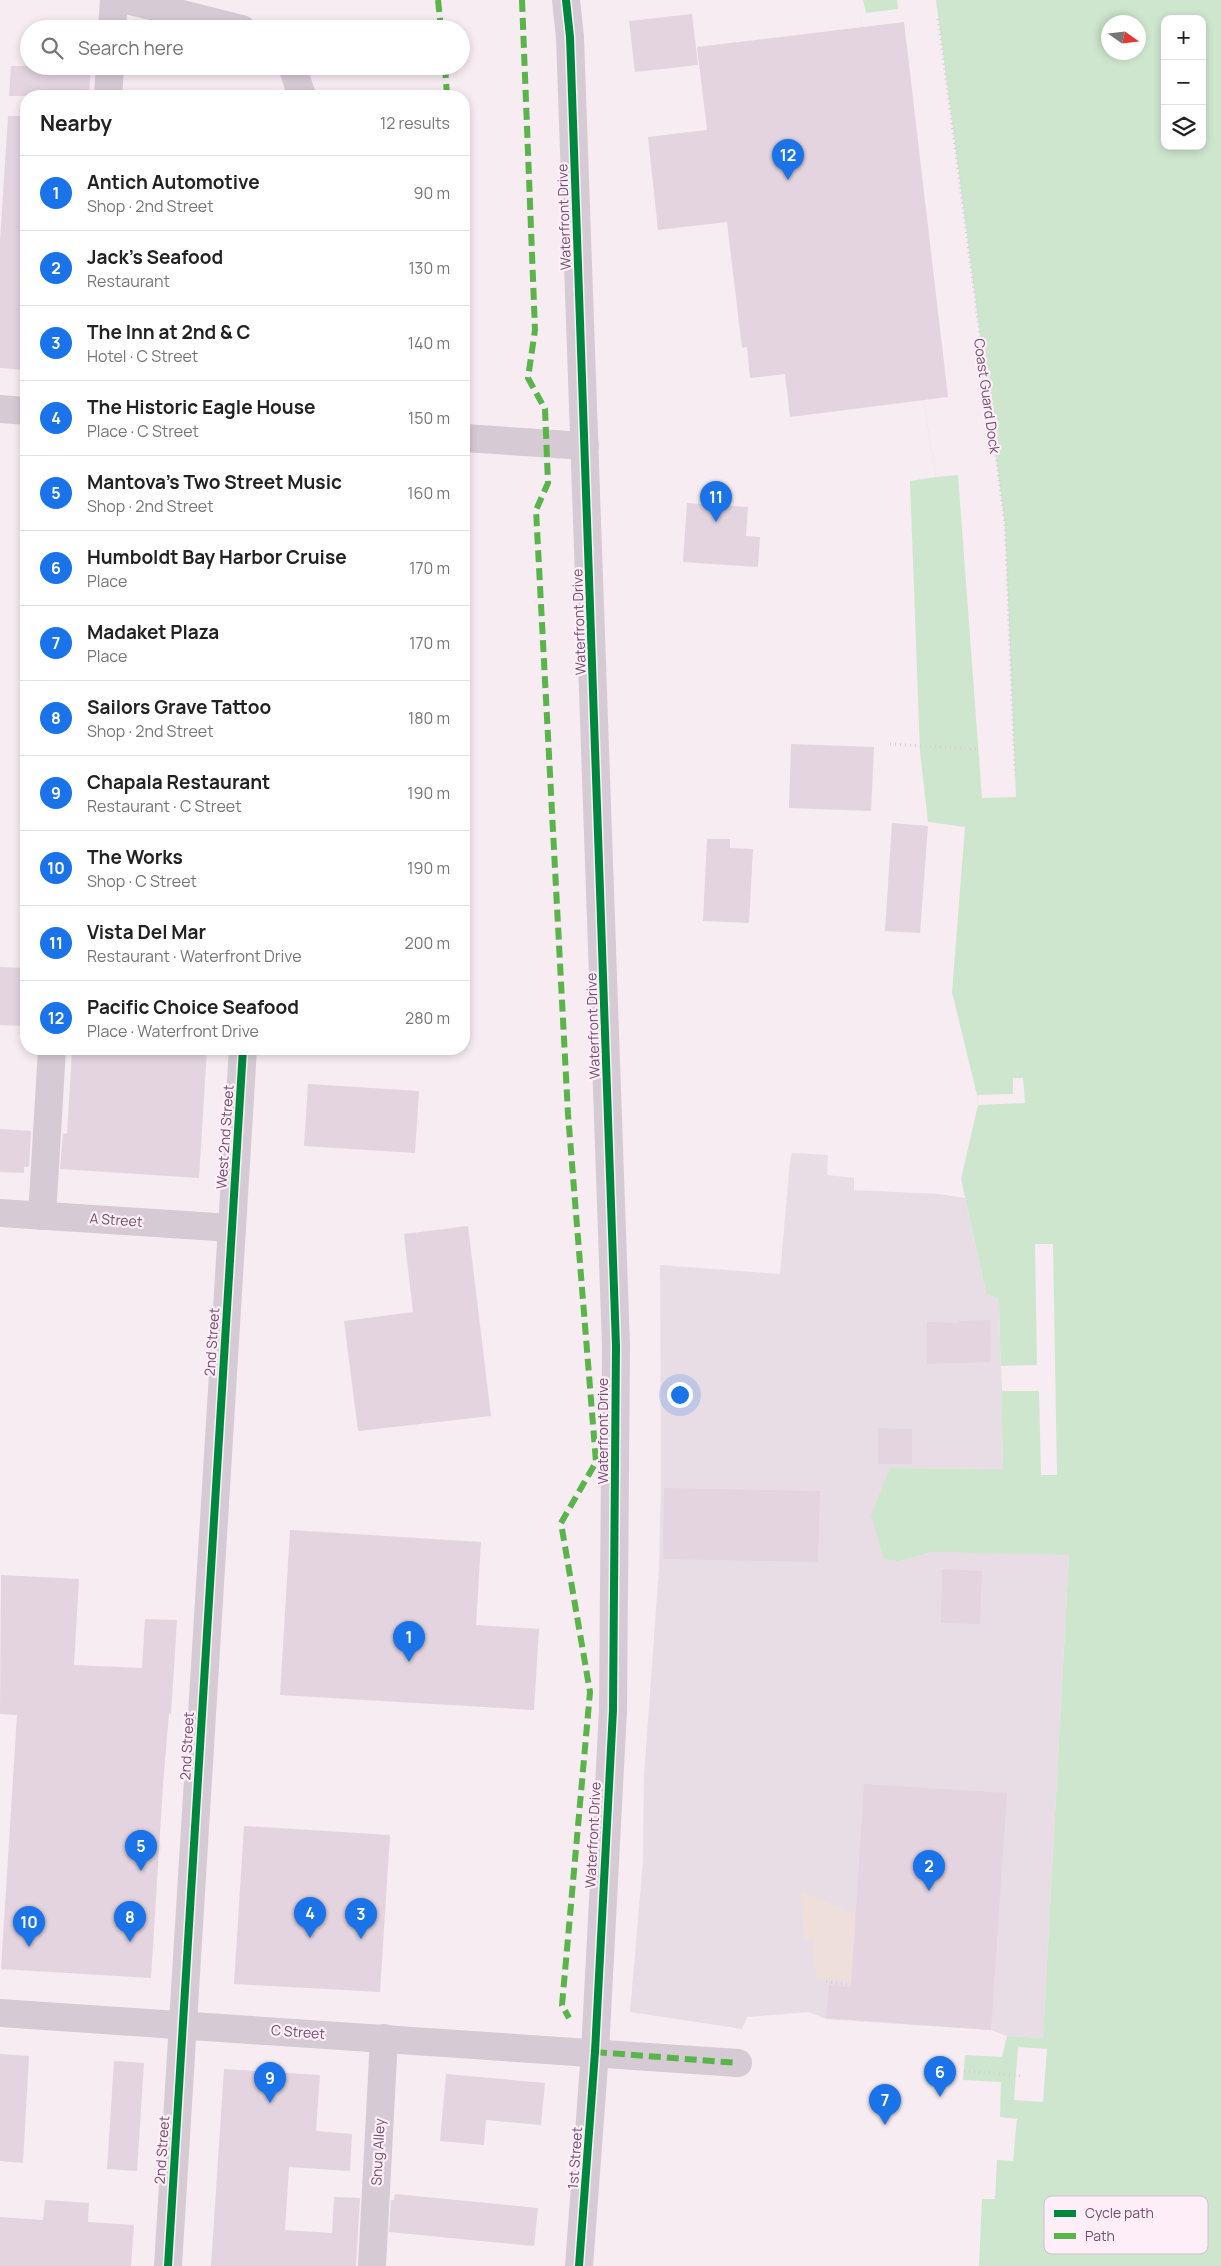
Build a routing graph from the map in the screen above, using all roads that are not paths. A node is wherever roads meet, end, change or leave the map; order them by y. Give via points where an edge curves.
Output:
1 (114, 0) edge
2 (126, 0) edge
3 (566, 0) edge
4 (113, 20) edge
5 (206, 20) edge
6 (109, 75) edge
7 (295, 75) edge
8 (108, 90) edge
9 (300, 90) edge
10 (0, 409) edge
11 (20, 411) edge
12 (470, 438) edge
13 (585, 446) junction
14 (52, 1055) edge
15 (243, 1055) edge
16 (0, 1213) edge
17 (42, 1216) junction
18 (232, 1228) junction
19 (0, 2013) edge
20 (182, 2025) junction
21 (384, 2038) junction
22 (595, 2052) junction
23 (738, 2063) dead end
24 (168, 2266) edge
25 (372, 2266) edge
26 (579, 2266) edge

1 - 4 street
2 - 5 street
3 - 13 street, Waterfront Drive
6 - 8 street
7 - 9 street
10 - 11 street
12 - 13 street
13 - 22 street, Waterfront Drive via 616,1346 613,1710
14 - 17 street
15 - 18 street, West 2nd Street
16 - 17 street, A Street
17 - 18 street, A Street
18 - 20 street, 2nd Street
19 - 20 street, C Street
20 - 21 street, C Street
20 - 24 street, 2nd Street
21 - 22 street, C Street
21 - 25 street, Snug Alley
22 - 23 street, C Street
22 - 26 street, 1st Street

